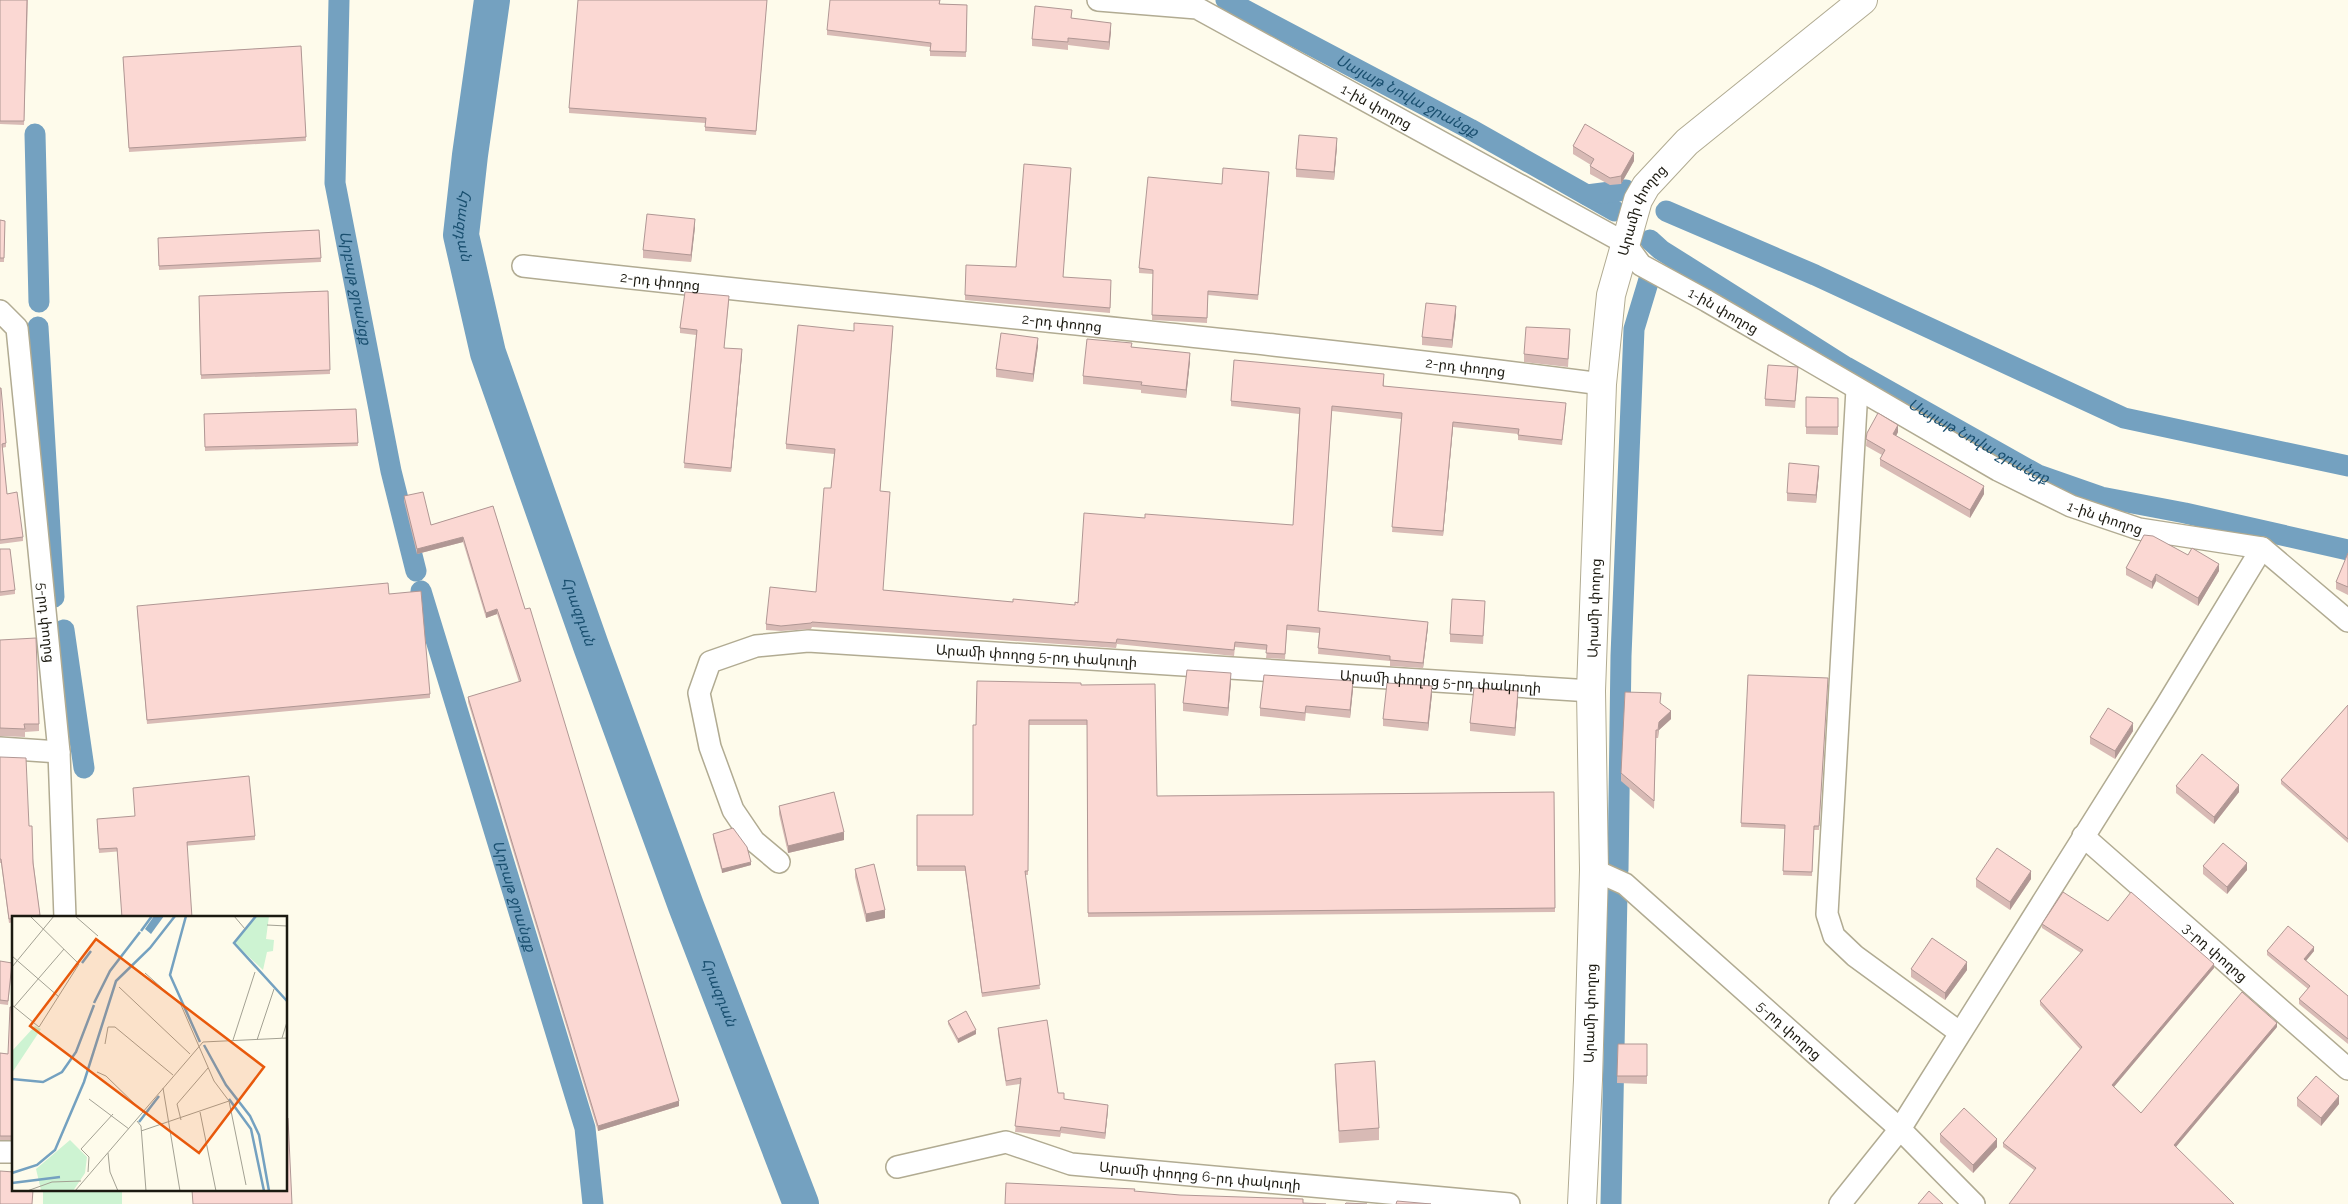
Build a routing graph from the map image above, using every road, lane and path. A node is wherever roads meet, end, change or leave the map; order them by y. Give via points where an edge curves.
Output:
1 (1098, 0) edge
2 (1863, 0) edge
3 (1625, 243) junction
4 (523, 266) dead end
5 (0, 311) edge
6 (1602, 384) junction
7 (1857, 389) junction
8 (2262, 548) junction
9 (2348, 621) edge
10 (1591, 691) junction
11 (0, 748) edge
12 (59, 752) junction
13 (2084, 836) junction
14 (779, 862) dead end
15 (1594, 870) junction
16 (65, 916) edge
17 (1959, 1032) junction
18 (2348, 1069) edge
19 (1900, 1129) junction
20 (897, 1167) dead end
21 (1509, 1204) edge
22 (1582, 1204) edge
23 (1840, 1204) edge
24 (1974, 1204) edge

1 - 3 street, 1-ին փողոց via 1197,8
2 - 3 main road, Արամի փողոց via 1688,142 1646,186 1638,200
3 - 6 main road, Արամի փողոց via 1611,295
3 - 7 street, 1-ին փողոց via 1641,266
4 - 6 street, 2-րդ փողոց via 1432,361
5 - 12 street, 5-րդ փողոց via 17,328
6 - 10 main road, Արամի փողոց
7 - 8 street, 1-ին փողոց via 1998,470 2070,506 2139,529
7 - 17 street via 1827,914 1834,936 1855,956
8 - 9 street
8 - 13 street
10 - 14 street, Արամի փողոց 5-րդ փակուղի via 808,641 756,646 710,662 699,693 710,747 733,810 754,841
10 - 15 main road, Արամի փողոց
11 - 12 street
12 - 16 street, 5-րդ փողոց
13 - 17 street
13 - 18 street, 3-րդ փողոց
15 - 19 street, 5-րդ փողոց via 1625,884
15 - 22 main road, Արամի փողոց
17 - 19 street
19 - 23 street
19 - 24 street, 5-րդ փողոց
20 - 21 street, Արամի փողոց 6-րդ փակուղի via 1006,1142 1072,1164

